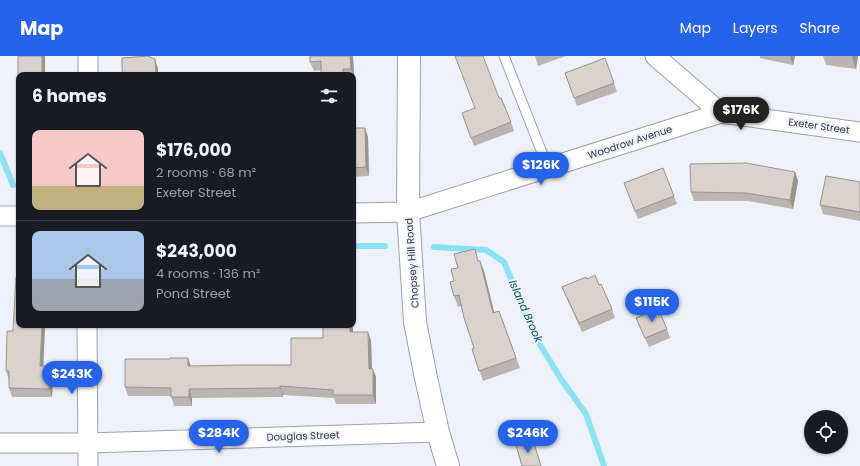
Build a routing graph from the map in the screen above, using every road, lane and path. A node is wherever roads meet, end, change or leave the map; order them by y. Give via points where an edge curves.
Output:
1 (88, 56) edge
2 (409, 56) edge
3 (504, 56) edge
4 (655, 56) edge
5 (88, 72) edge
6 (721, 113) junction
7 (860, 132) edge
8 (548, 168) junction
9 (356, 212) edge
10 (408, 212) junction
11 (0, 216) edge
12 (16, 216) edge
13 (87, 328) edge
14 (438, 432) junction
15 (0, 442) edge
16 (88, 443) junction
17 (88, 466) edge
18 (448, 466) edge

1 - 5 street
2 - 10 street, Chopsey Hill Road
3 - 8 lane
4 - 6 street
6 - 7 street, Exeter Street
6 - 8 street, Woodrow Avenue
8 - 10 street, Woodrow Avenue
9 - 10 street, Woodrow Avenue
10 - 14 street, Chopsey Hill Road via 416,322
11 - 12 street
13 - 16 street
14 - 16 street, Douglas Street
14 - 18 street, Chopsey Hill Road
15 - 16 street, Douglas Street
16 - 17 street

